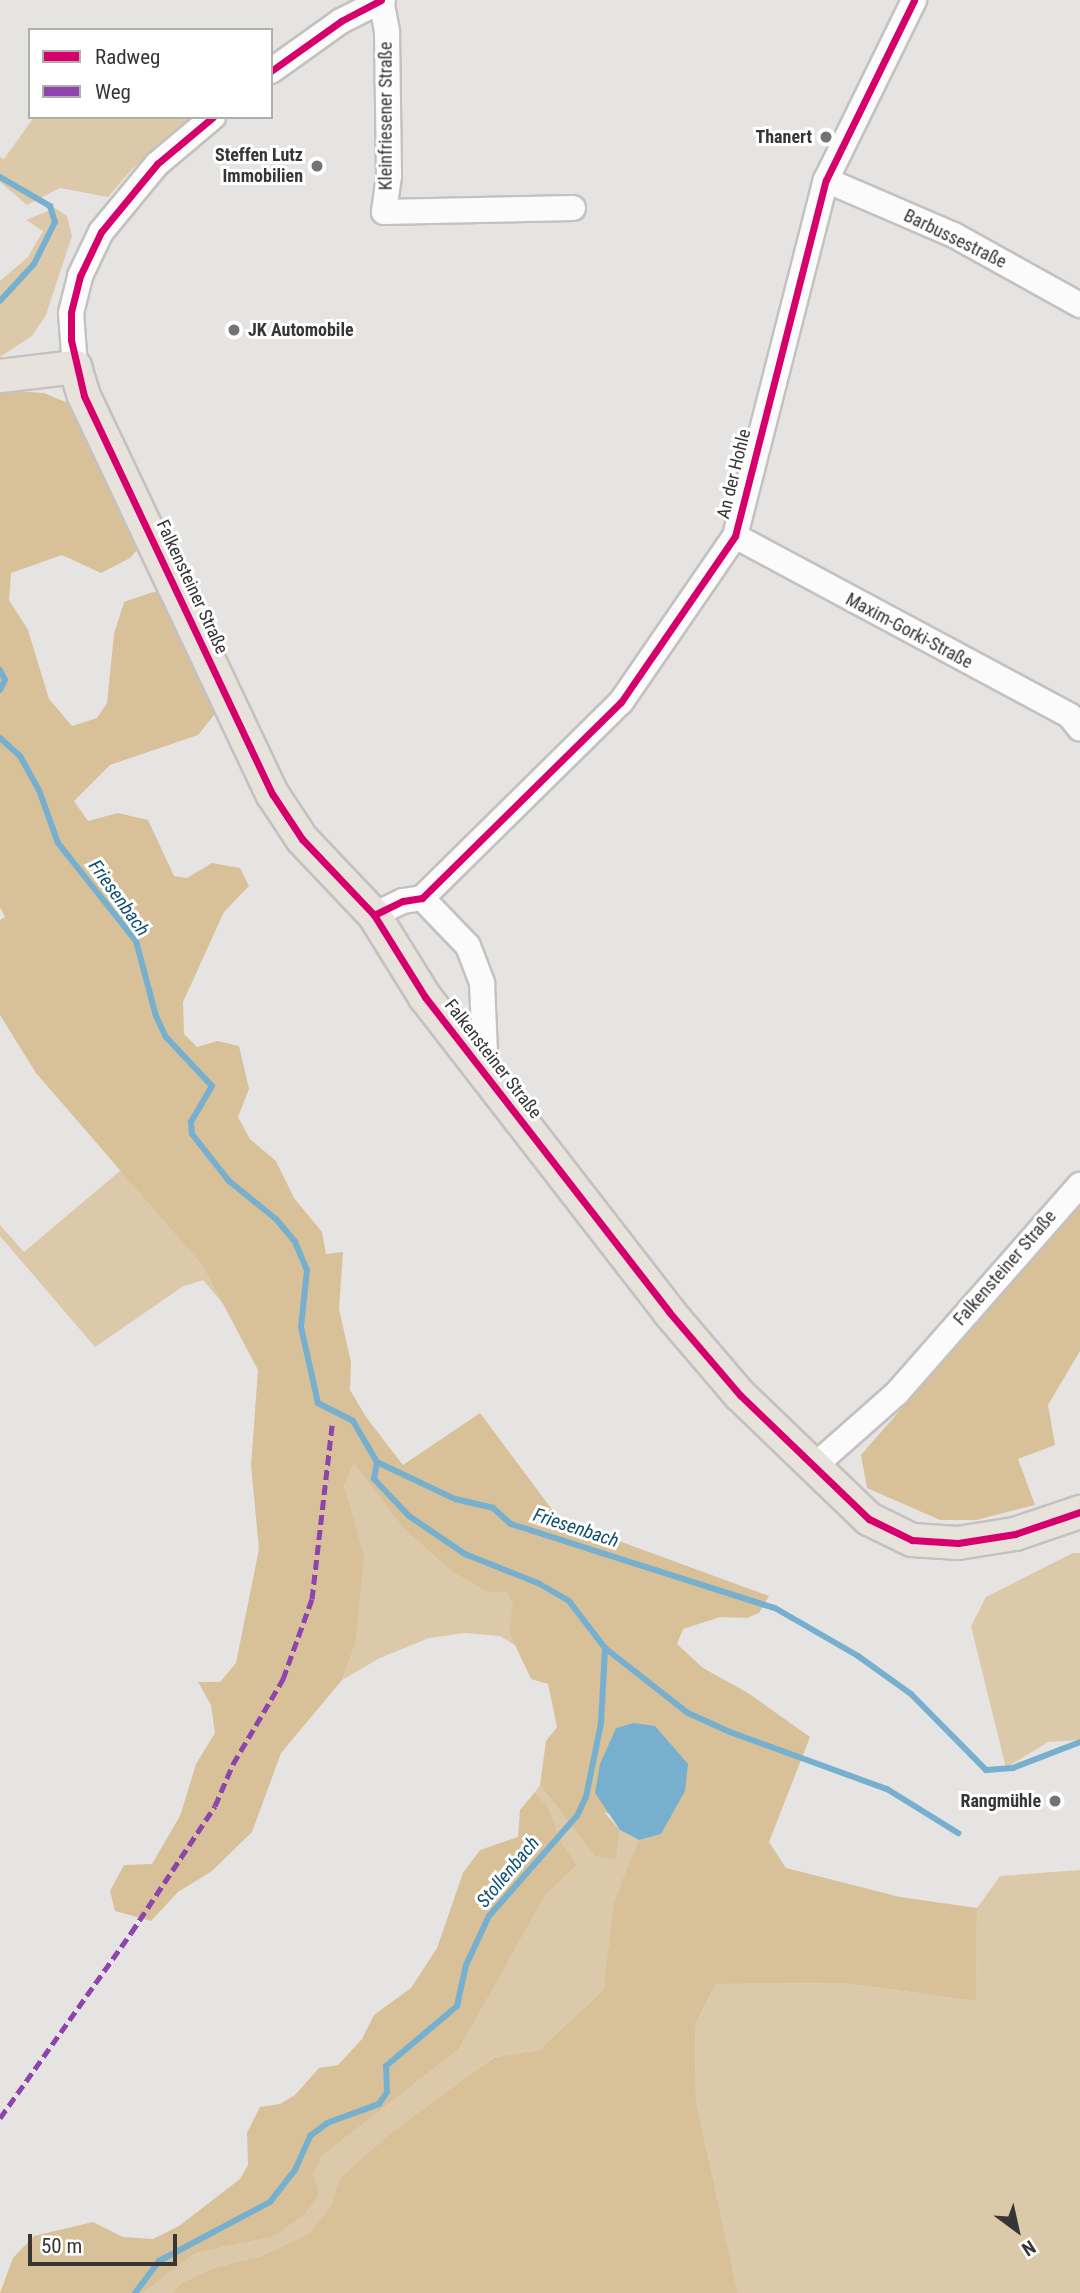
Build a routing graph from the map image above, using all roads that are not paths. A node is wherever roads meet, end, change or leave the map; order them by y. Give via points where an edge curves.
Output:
1 (382, 0) edge
2 (914, 0) edge
3 (273, 70) edge
4 (211, 119) edge
5 (826, 180) junction
6 (573, 208) dead end
7 (1080, 305) edge
8 (75, 367) junction
9 (0, 376) edge
10 (735, 536) junction
11 (1080, 729) edge
12 (422, 898) junction
13 (374, 915) junction
14 (486, 1074) junction
15 (1080, 1185) edge
16 (812, 1468) junction
17 (1080, 1512) edge

1 - 3 street, Kleinfriesener Straße via 341,21
1 - 6 street, Kleinfriesener Straße via 389,176 384,212
2 - 5 street, An der Hohle
4 - 8 street via 157,164 101,232 80,276 71,313
5 - 7 street, Barbussestraße via 954,235
5 - 10 street, An der Hohle
8 - 9 main road
8 - 13 main road, Falkensteiner Straße via 83,396 273,794 302,839
10 - 11 street, Maxim-Gorki-Straße via 1070,716
10 - 12 street, An der Hohle via 621,702
12 - 13 street, An der Hohle
12 - 14 street via 468,946 482,984
13 - 14 main road, Falkensteiner Straße via 425,998
14 - 16 main road, Falkensteiner Straße via 669,1312 740,1395
15 - 16 street, Falkensteiner Straße via 897,1393
16 - 17 main road, Falkensteiner Straße via 869,1519 912,1540 958,1543 1003,1536

